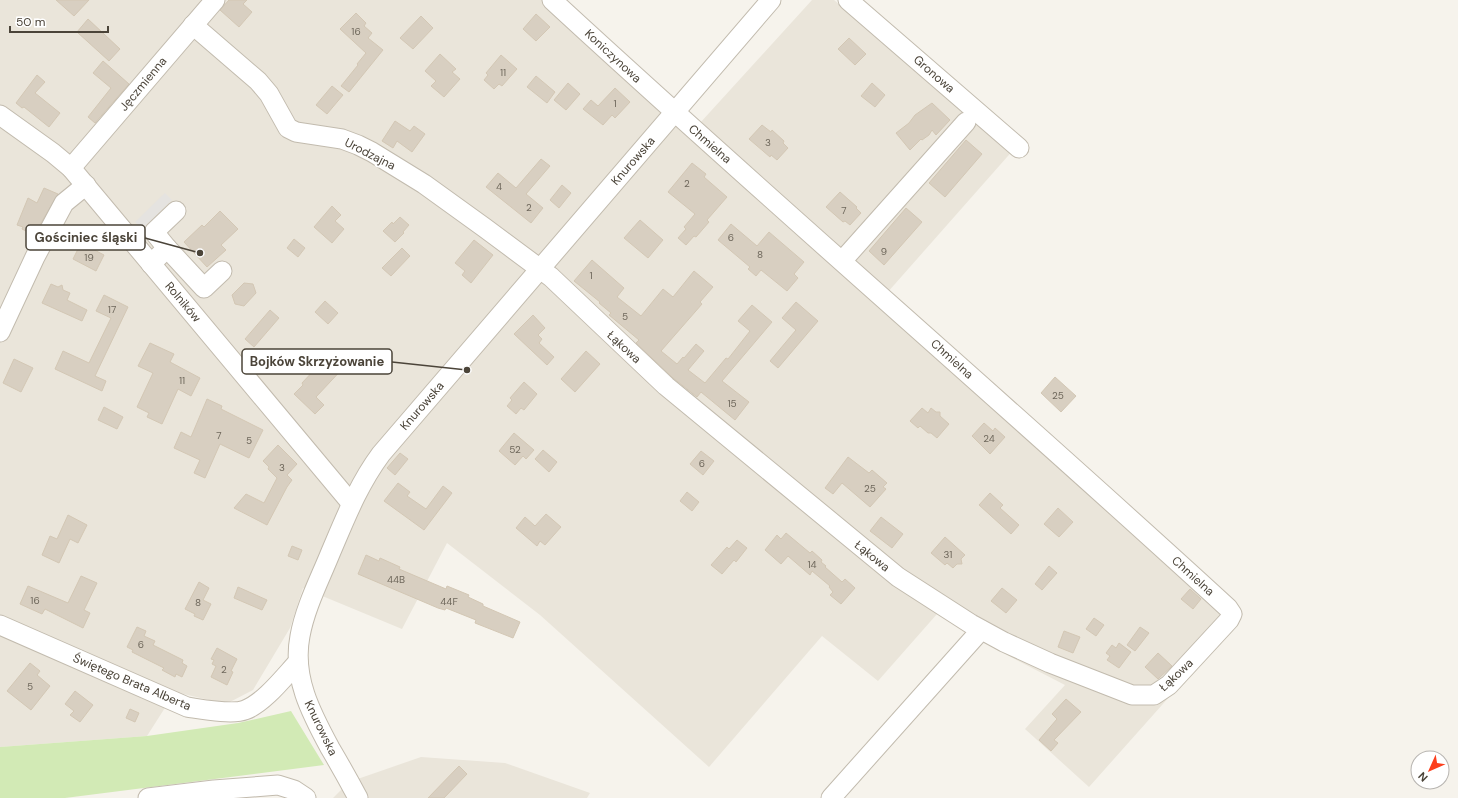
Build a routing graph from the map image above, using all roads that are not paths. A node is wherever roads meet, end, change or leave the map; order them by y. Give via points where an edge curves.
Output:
1 (215, 0) edge
2 (552, 0) edge
3 (771, 0) edge
4 (848, 0) edge
5 (193, 25) junction
6 (674, 112) junction
7 (0, 116) edge
8 (966, 122) dead end
9 (1019, 148) dead end
10 (71, 168) junction
11 (86, 185) junction
12 (176, 211) dead end
13 (167, 248) junction
14 (842, 261) junction
15 (151, 264) junction
16 (541, 269) junction
17 (222, 271) dead end
18 (0, 332) edge
19 (351, 503) junction
20 (1228, 608) joint
21 (0, 625) edge
22 (981, 630) junction
23 (298, 662) junction
24 (148, 798) edge
25 (306, 798) edge
26 (358, 798) edge
27 (831, 798) edge

1 - 5 street, Jęczmienna
2 - 6 street, Koniczynowa
3 - 6 street, Knurowska
4 - 9 street, Gronowa
5 - 10 street, Jęczmienna
5 - 16 street, Urodzajna via 258,81 269,94 288,128 296,132 342,140 372,152 424,184
6 - 14 street, Chmielna
6 - 16 street, Knurowska
7 - 10 street, Rolników
8 - 14 street
10 - 11 street, Rolników
11 - 15 street, Rolników
11 - 18 street via 64,203
12 - 13 street via 154,232
13 - 15 street
13 - 17 street via 204,288
14 - 20 street, Chmielna
15 - 19 street, Rolników
16 - 19 street, Knurowska via 381,454
16 - 22 street, Łąkowa via 666,386 873,557 898,577
19 - 23 street, Knurowska via 303,624
20 - 22 street, Łąkowa via 1232,614 1229,620 1169,685 1154,695 1132,695 1050,663
21 - 23 street, Świętego Brata Alberta via 187,707 219,712 245,710 251,707 263,699
22 - 27 street
23 - 26 street, Knurowska via 300,678 313,715
24 - 25 street via 278,785 294,790

